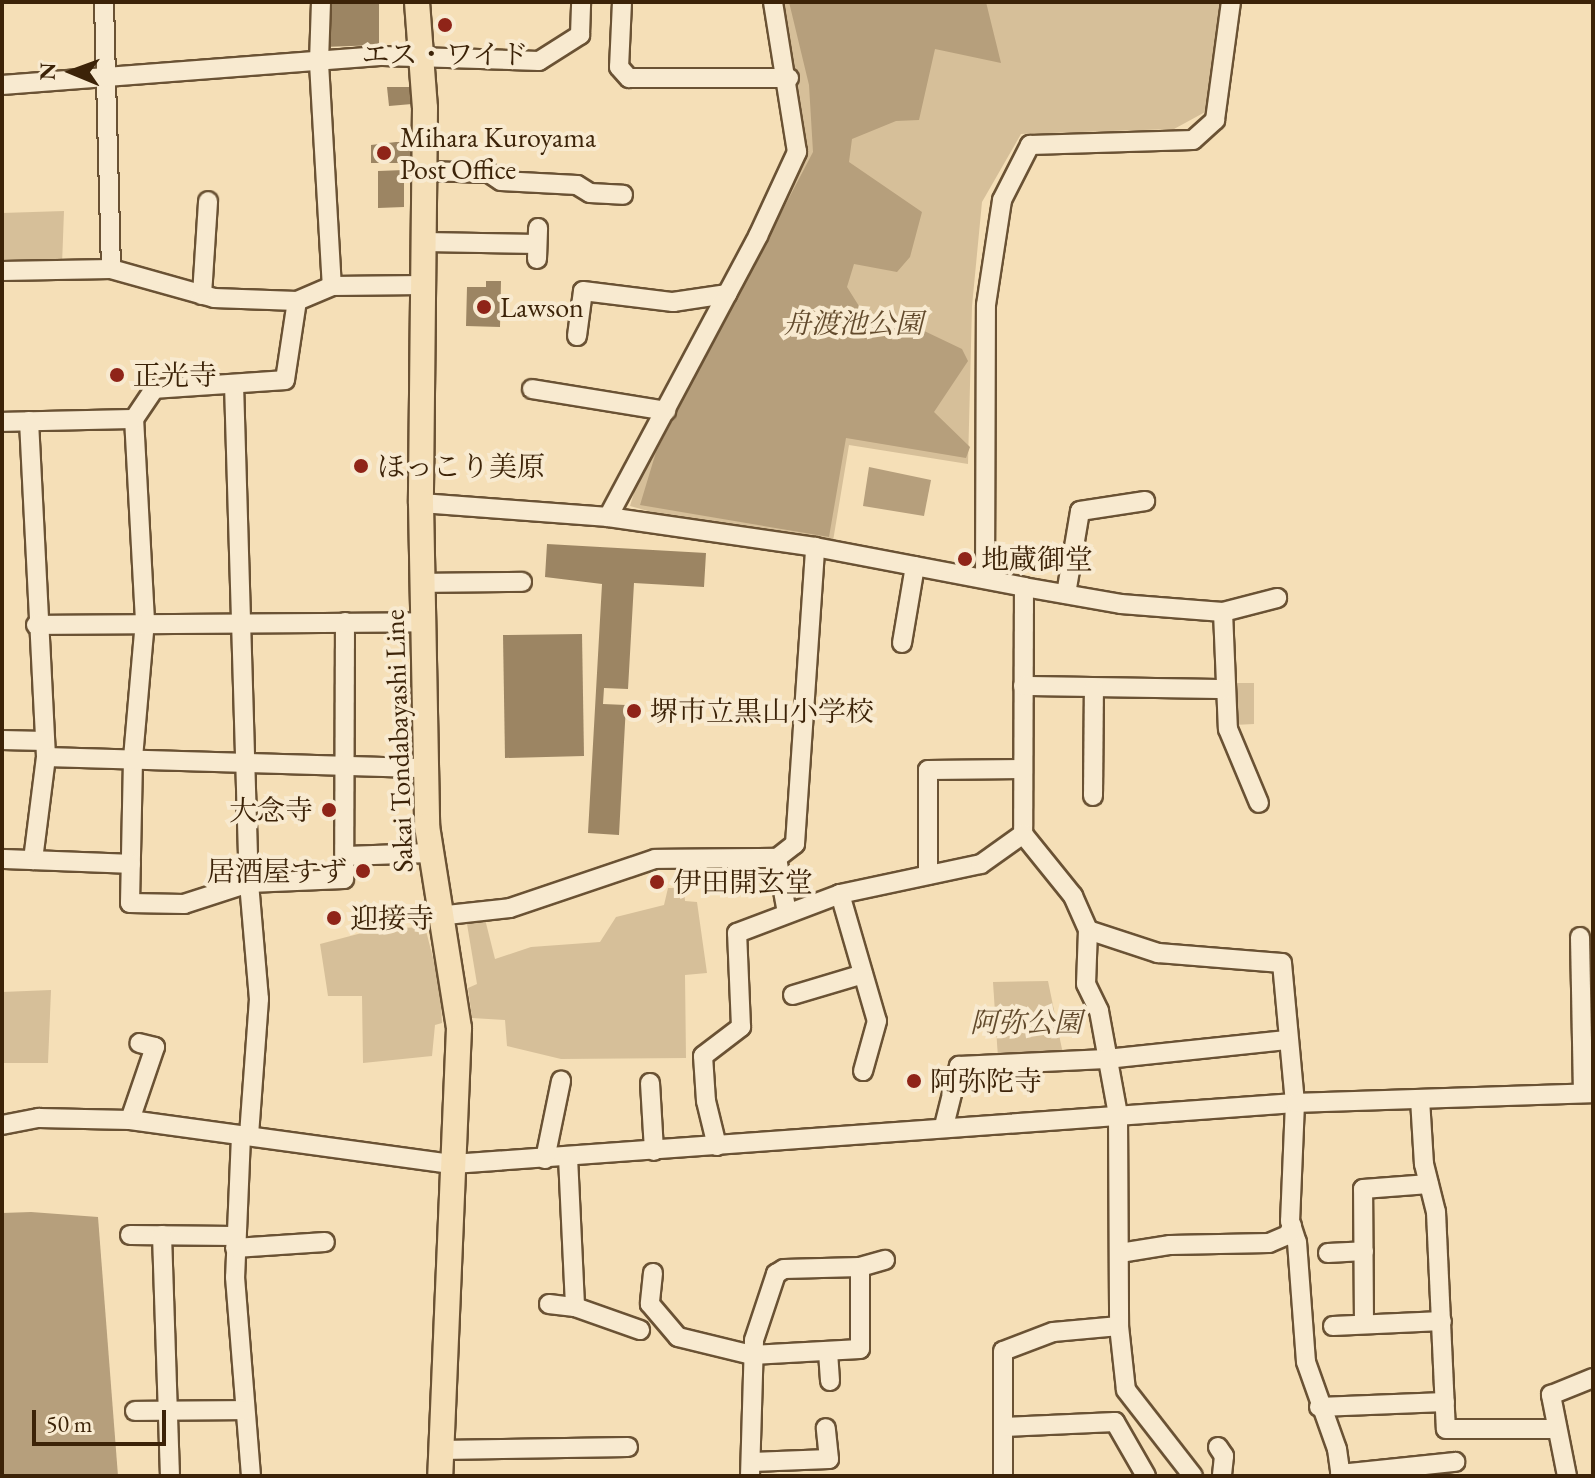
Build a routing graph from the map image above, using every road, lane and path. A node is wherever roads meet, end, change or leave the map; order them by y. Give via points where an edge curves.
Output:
1 (104, 2) edge
2 (321, 2) edge
3 (417, 2) edge
4 (581, 2) edge
5 (622, 2) edge
6 (773, 2) edge
7 (1231, 2) edge
8 (421, 58) junction
9 (319, 63) junction
10 (789, 78) junction
11 (108, 79) junction
12 (2, 85) edge
13 (425, 171) junction
14 (623, 195) dead end
15 (208, 201) dead end
16 (425, 242) junction
17 (537, 244) dead end
18 (111, 269) junction
19 (2, 271) edge
20 (424, 285) junction
21 (332, 286) junction
22 (727, 294) junction
23 (202, 295) junction
24 (297, 301) junction
25 (573, 325) dead end
26 (234, 384) junction
27 (532, 389) dead end
28 (666, 411) junction
29 (134, 419) junction
30 (29, 421) junction
31 (2, 422) edge
32 (1145, 501) dead end
33 (421, 503) junction
34 (608, 517) junction
35 (815, 547) junction
36 (915, 566) junction
37 (985, 579) junction
38 (522, 582) dead end
39 (422, 583) junction
40 (1024, 587) junction
41 (1066, 594) junction
42 (1277, 598) dead end
43 (1223, 612) junction
44 (145, 621) junction
45 (345, 622) junction
46 (423, 622) junction
47 (241, 623) junction
48 (36, 625) junction
49 (902, 643) dead end
50 (1023, 686) junction
51 (1094, 688) junction
52 (1225, 689) junction
53 (2, 740) edge
54 (46, 749) junction
55 (133, 758) junction
56 (244, 762) junction
57 (426, 768) junction
58 (346, 769) junction
59 (1023, 769) junction
60 (1093, 796) dead end
61 (1259, 803) dead end
62 (1023, 834) junction
63 (429, 853) junction
64 (346, 856) junction
65 (777, 858) junction
66 (2, 859) edge
67 (33, 860) junction
68 (131, 864) junction
69 (928, 875) junction
70 (249, 883) junction
71 (840, 894) junction
72 (787, 913) junction
73 (438, 916) junction
74 (1088, 930) junction
75 (1580, 937) dead end
76 (863, 974) junction
77 (793, 995) dead end
78 (1587, 1027) edge
79 (1287, 1040) junction
80 (139, 1043) dead end
81 (1106, 1059) junction
82 (863, 1071) dead end
83 (561, 1081) dead end
84 (650, 1083) dead end
85 (1588, 1093) edge
86 (1420, 1099) junction
87 (1295, 1103) junction
88 (1118, 1115) junction
89 (130, 1120) junction
90 (2, 1125) edge
91 (944, 1126) junction
92 (245, 1136) junction
93 (717, 1146) junction
94 (654, 1151) junction
95 (568, 1157) junction
96 (545, 1159) junction
97 (453, 1164) junction
98 (1429, 1184) junction
99 (1292, 1226) junction
100 (130, 1235) dead end
101 (162, 1235) junction
102 (235, 1242) junction
103 (325, 1242) dead end
104 (1364, 1251) junction
105 (1120, 1253) junction
106 (1328, 1253) dead end
107 (885, 1260) dead end
108 (860, 1267) junction
109 (653, 1273) dead end
110 (549, 1304) dead end
111 (575, 1307) junction
112 (1442, 1321) junction
113 (1364, 1324) junction
114 (1119, 1326) junction
115 (1333, 1326) dead end
116 (640, 1330) dead end
117 (828, 1352) junction
118 (752, 1355) junction
119 (1593, 1378) edge
120 (830, 1381) dead end
121 (1445, 1402) junction
122 (1319, 1407) junction
123 (168, 1410) junction
124 (244, 1410) junction
125 (135, 1411) dead end
126 (1004, 1427) junction
127 (826, 1428) dead end
128 (1555, 1429) junction
129 (628, 1447) dead end
130 (1218, 1447) dead end
131 (440, 1450) junction
132 (1455, 1462) dead end
133 (751, 1469) edge
134 (1340, 1475) edge
135 (170, 1476) edge
136 (251, 1476) edge
137 (440, 1476) edge
138 (1003, 1476) edge
139 (1146, 1476) edge
140 (1193, 1476) edge
141 (1222, 1476) edge
142 (1567, 1476) edge

1 - 11 street
2 - 9 street
3 - 8 main road, Sakai Tondabayashi Line
4 - 8 street via 580,35 539,61
5 - 10 street via 619,67 629,78
6 - 10 street
7 - 37 street via 1215,120 1193,140 1030,145 1002,200 986,305
8 - 9 street
8 - 13 main road, Sakai Tondabayashi Line
9 - 11 street
9 - 21 street
10 - 22 street via 797,152
11 - 12 street
11 - 18 street
13 - 14 street via 489,173 501,181 577,185 590,193
13 - 16 main road, Sakai Tondabayashi Line
15 - 23 street
16 - 17 street
16 - 20 main road, Sakai Tondabayashi Line
18 - 19 street
18 - 23 street
20 - 21 street
20 - 33 main road, Sakai Tondabayashi Line
21 - 24 street
22 - 25 street via 673,302 583,291
22 - 28 street
23 - 24 street
24 - 26 street via 285,380
26 - 29 street via 154,389
26 - 47 street
27 - 28 street
28 - 34 street
29 - 30 street
29 - 44 street
30 - 31 street
30 - 48 street
32 - 41 street via 1080,511
33 - 34 street
33 - 39 main road, Sakai Tondabayashi Line
34 - 35 street
35 - 36 street
35 - 65 street via 795,844
36 - 37 street
36 - 49 street
37 - 40 street
38 - 39 street via 488,575
39 - 46 main road, Sakai Tondabayashi Line
40 - 41 street
40 - 50 street
41 - 43 street
42 - 43 street
43 - 52 street
44 - 47 street
44 - 48 street
44 - 55 street
45 - 46 street
45 - 47 street
45 - 58 street
46 - 57 main road, Sakai Tondabayashi Line
47 - 56 street
48 - 54 street
50 - 51 street
50 - 59 street
51 - 52 street
51 - 60 street
52 - 61 street via 1228,729
53 - 54 street
54 - 55 street
54 - 67 street
55 - 56 street
55 - 68 street
56 - 58 street
56 - 70 street
57 - 58 street
57 - 63 main road, Sakai Tondabayashi Line
58 - 64 street
59 - 62 street
59 - 69 street via 928,770
62 - 69 street via 981,864
62 - 74 street via 1073,896
63 - 64 street
63 - 73 main road, Sakai Tondabayashi Line
64 - 70 street via 344,879
65 - 72 street
65 - 73 street via 655,859 510,908
66 - 67 street
67 - 68 street
68 - 70 street via 130,903 184,904
69 - 71 street
70 - 92 street via 259,999
71 - 72 street
71 - 76 street
72 - 93 street via 737,933 741,1027 703,1056
73 - 97 main road, Sakai Tondabayashi Line via 459,1028
74 - 79 street via 1158,953 1282,963
74 - 81 street via 1086,984 1099,1011
75 - 78 street
76 - 77 street
76 - 82 street via 877,1021
78 - 85 street
79 - 81 street
79 - 87 street
80 - 89 street via 155,1047
81 - 88 street
81 - 91 street via 959,1066
83 - 96 street
84 - 94 street
85 - 86 street
86 - 87 street
86 - 98 street
87 - 88 street
87 - 99 street via 1289,1175
88 - 91 street
88 - 105 street
89 - 90 street via 39,1118
89 - 92 street
91 - 93 street
92 - 97 street
92 - 102 street
93 - 94 street
94 - 95 street
95 - 96 street
95 - 111 street
96 - 97 street
97 - 131 main road, Sakai Tondabayashi Line
98 - 104 street via 1363,1189
98 - 112 street via 1436,1212
99 - 105 street via 1288,1235 1269,1243 1170,1245
99 - 122 street via 1306,1362
100 - 101 street
101 - 102 street
101 - 123 street
102 - 103 street
102 - 124 street
104 - 106 street
104 - 113 street
105 - 114 street
107 - 108 street
108 - 117 street via 864,1344 860,1349
108 - 118 street via 784,1269 776,1274
109 - 118 street via 650,1304 678,1337
110 - 111 street
111 - 116 street
112 - 113 street
112 - 121 street
113 - 115 street
114 - 126 street via 1053,1332 1003,1351
114 - 140 street via 1126,1390
117 - 118 street
117 - 120 street
118 - 133 street
119 - 128 street via 1551,1395
121 - 122 street
121 - 128 street via 1446,1429
122 - 134 street
123 - 124 street
123 - 125 street
123 - 135 street
124 - 136 street
126 - 138 street
126 - 139 street via 1115,1422
127 - 133 street via 829,1459
128 - 142 street
129 - 131 street
130 - 141 street via 1224,1456
131 - 137 main road, Sakai Tondabayashi Line
132 - 134 street

